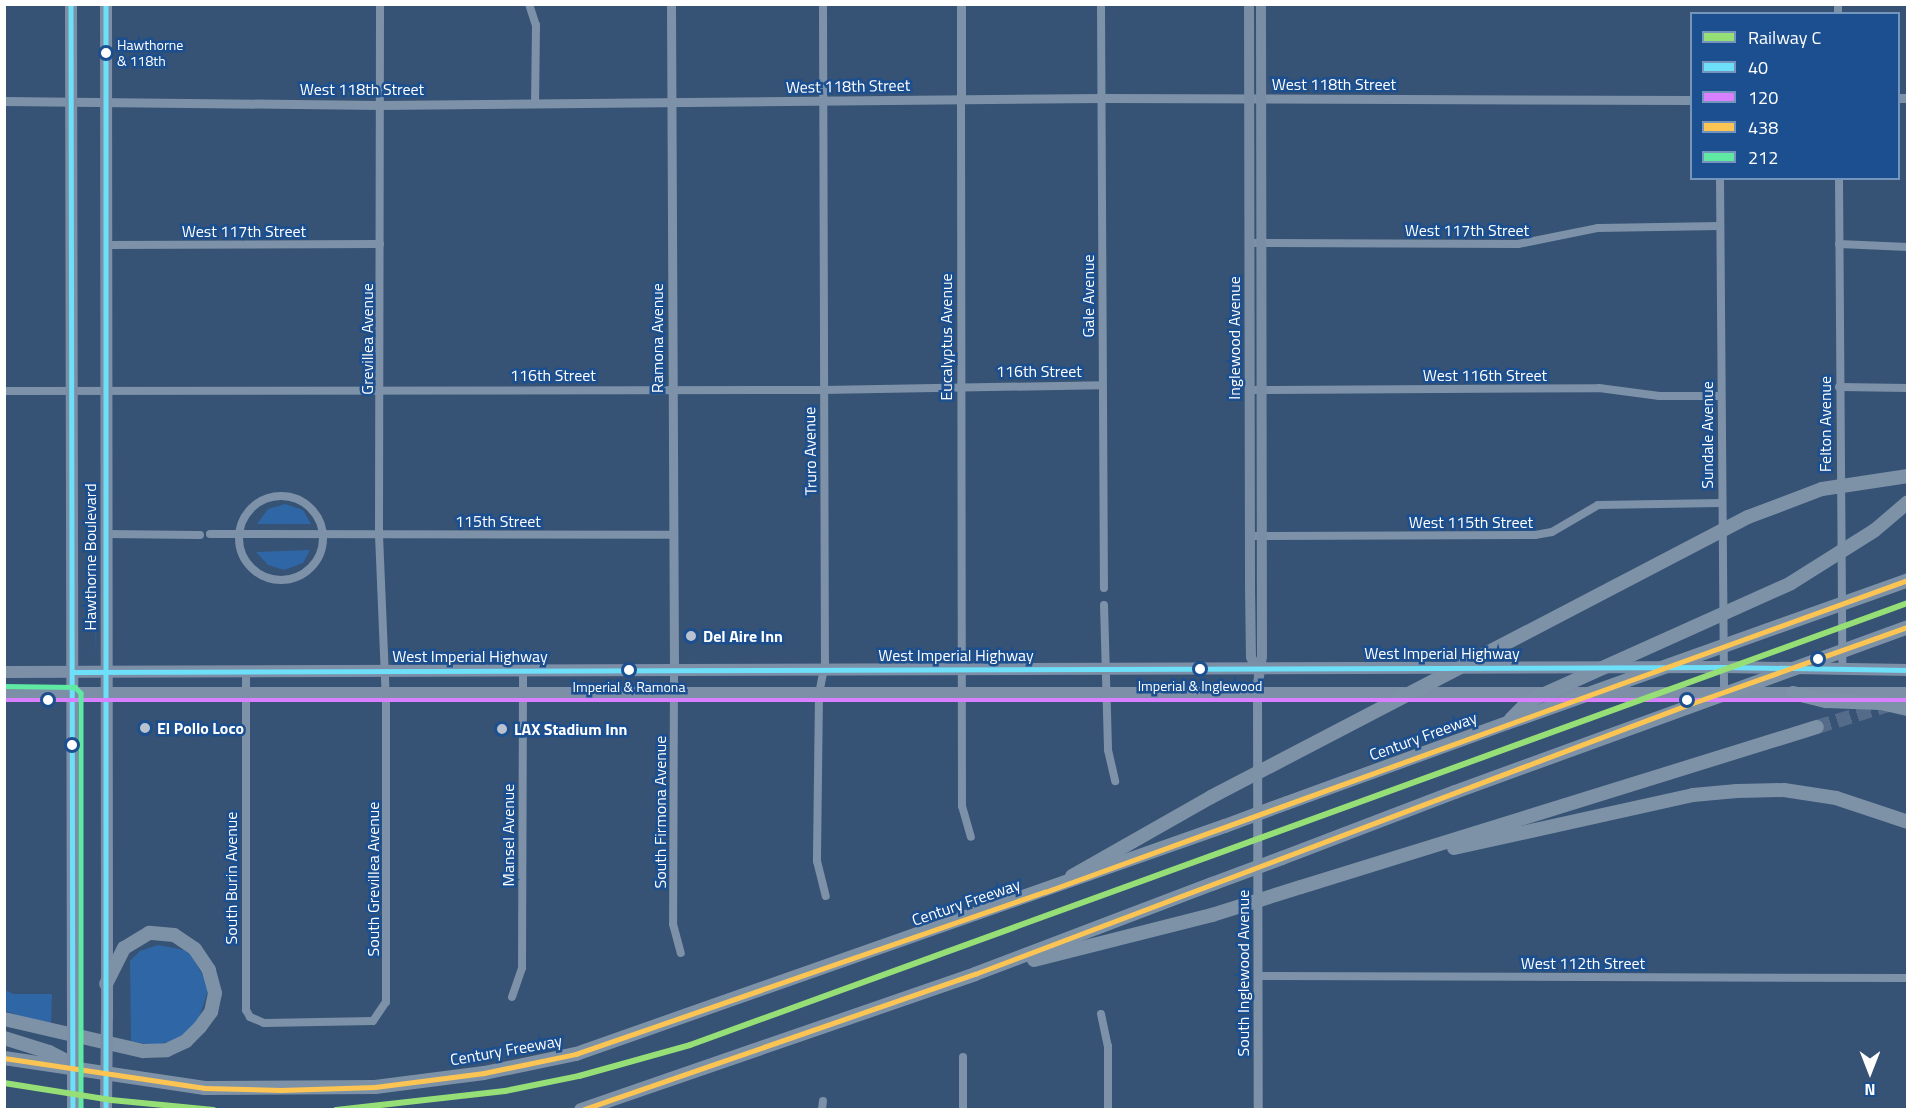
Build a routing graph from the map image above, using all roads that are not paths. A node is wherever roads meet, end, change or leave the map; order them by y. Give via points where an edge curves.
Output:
1 (72, 4) edge
2 (106, 4) edge
3 (380, 4) edge
4 (529, 4) edge
5 (671, 4) edge
6 (823, 4) edge
7 (961, 4) edge
8 (1101, 4) edge
9 (1249, 4) edge
10 (1261, 4) edge
11 (1101, 98) junction
12 (1255, 98) junction
13 (961, 100) junction
14 (1690, 100) edge
15 (4, 101) edge
16 (72, 101) junction
17 (823, 101) junction
18 (106, 102) junction
19 (535, 102) junction
20 (671, 102) junction
21 (380, 105) junction
22 (1720, 180) edge
23 (1839, 180) edge
24 (1720, 226) junction
25 (1255, 243) junction
26 (380, 244) junction
27 (1839, 244) junction
28 (107, 245) junction
29 (1908, 246) edge
30 (1101, 385) junction
31 (1839, 387) junction
32 (961, 388) junction
33 (1908, 388) edge
34 (381, 389) junction
35 (672, 389) junction
36 (823, 390) junction
37 (1255, 390) junction
38 (4, 391) edge
39 (72, 391) junction
40 (106, 391) junction
41 (1720, 396) junction
42 (1908, 476) edge
43 (1908, 502) edge
44 (1720, 503) junction
45 (106, 534) junction
46 (210, 534) dead end
47 (238, 534) junction
48 (323, 534) junction
49 (379, 534) junction
50 (200, 535) dead end
51 (672, 535) junction
52 (1250, 536) junction
53 (1262, 536) junction
54 (1908, 580) edge
55 (1104, 588) dead end
56 (1104, 605) dead end
57 (1908, 627) edge
58 (1724, 667) junction
59 (1842, 669) junction
60 (963, 670) junction
61 (1908, 670) edge
62 (674, 671) junction
63 (1105, 671) junction
64 (1257, 671) junction
65 (4, 672) edge
66 (74, 672) junction
67 (108, 672) junction
68 (246, 672) junction
69 (523, 672) junction
70 (822, 672) junction
71 (382, 673) junction
72 (1724, 691) junction
73 (674, 692) junction
74 (962, 692) junction
75 (1107, 692) junction
76 (1257, 692) junction
77 (4, 693) edge
78 (522, 693) junction
79 (819, 693) junction
80 (1793, 693) junction
81 (1908, 693) edge
82 (74, 694) junction
83 (107, 694) junction
84 (246, 694) junction
85 (385, 694) junction
86 (1908, 709) edge
87 (1507, 723) junction
88 (1817, 727) tunnel mouth
89 (1115, 781) dead end
90 (1908, 822) edge
91 (970, 837) dead end
92 (1381, 862) junction
93 (1045, 892) junction
94 (826, 896) dead end
95 (681, 953) dead end
96 (975, 974) junction
97 (1259, 976) junction
98 (1908, 978) edge
99 (106, 984) junction
100 (512, 997) dead end
101 (1101, 1014) dead end
102 (4, 1019) edge
103 (315, 1023) joint
104 (4, 1038) edge
105 (963, 1057) dead end
106 (4, 1058) edge
107 (88, 1073) junction
108 (823, 1101) dead end
109 (72, 1110) edge
110 (106, 1110) edge
111 (581, 1110) edge
112 (822, 1110) edge
113 (963, 1110) edge
114 (1108, 1110) edge
115 (1258, 1110) edge

1 - 16 main road, Hawthorne Boulevard
2 - 18 main road, Hawthorne Boulevard
3 - 21 street, Grevillea Avenue
4 - 19 street via 536,25
5 - 20 street, Ramona Avenue
6 - 17 street, Truro Avenue
7 - 13 street, Eucalyptus Avenue
8 - 11 street, Gale Avenue
9 - 12 main road, Inglewood Avenue
10 - 12 main road, Inglewood Avenue
11 - 12 street, West 118th Street
11 - 13 street, West 118th Street
11 - 30 street, Gale Avenue
12 - 14 street, West 118th Street
12 - 25 main road, Inglewood Avenue
13 - 17 street, West 118th Street
13 - 32 street, Eucalyptus Avenue
15 - 16 street, West 118th Street
16 - 18 street, West 118th Street
16 - 39 main road, Hawthorne Boulevard
17 - 20 street, West 118th Street
17 - 36 street, Truro Avenue
18 - 21 street, West 118th Street
18 - 28 main road, Hawthorne Boulevard
19 - 20 street, West 118th Street
19 - 21 street, West 118th Street
20 - 35 street, Ramona Avenue
21 - 26 street, Grevillea Avenue
22 - 24 street, Sundale Avenue
23 - 27 street, Felton Avenue
24 - 25 street, West 117th Street via 1598,228 1518,244
24 - 41 street, Sundale Avenue
25 - 37 main road, Inglewood Avenue
26 - 28 street, West 117th Street
26 - 34 street, Grevillea Avenue
27 - 29 street
27 - 31 street, Felton Avenue
28 - 40 main road, Hawthorne Boulevard
30 - 32 street, 116th Street
30 - 55 street, Gale Avenue
31 - 33 street
31 - 59 street, Felton Avenue
32 - 36 street, 116th Street
32 - 60 street, Eucalyptus Avenue
34 - 35 street, 116th Street
34 - 40 street, 116th Street
34 - 49 street, Grevillea Avenue
35 - 36 street, 116th Street
35 - 51 street, Ramona Avenue
36 - 70 street, Truro Avenue
37 - 41 street, West 116th Street via 1599,388 1659,396
37 - 52 main road, Inglewood Avenue
37 - 53 main road, Inglewood Avenue
38 - 39 street, 116th Street
39 - 40 street, 116th Street
39 - 66 main road, Hawthorne Boulevard
40 - 45 main road, Hawthorne Boulevard
41 - 44 street, Sundale Avenue
42 - 93 highway, bridge via 1822,489 1748,517 1211,797
43 - 87 highway, bridge via 1862,540 1816,569 1529,701
44 - 53 street, West 115th Street via 1598,505 1552,532 1535,535
44 - 58 street, Sundale Avenue
45 - 50 street
45 - 67 main road, Hawthorne Boulevard
46 - 47 street, 115th Street
47 - 48 street, 115th Street
47 - 48 street via 253,506 281,495 310,507
47 - 48 street via 249,566 261,575 286,580 301,576 315,563
48 - 49 street, 115th Street
49 - 51 street, 115th Street
49 - 71 street, Grevillea Avenue
51 - 62 street, Ramona Avenue
52 - 53 street, West 115th Street
52 - 64 main road, Inglewood Avenue via 1251,657
53 - 64 main road, Inglewood Avenue via 1262,657
54 - 87 highway, Century Freeway, bridge
56 - 63 street
57 - 96 highway, bridge via 1455,792
58 - 59 main road, West Imperial Highway
58 - 64 main road, West Imperial Highway
58 - 72 street, Sundale Avenue
59 - 61 main road, West Imperial Highway
60 - 63 main road, West Imperial Highway
60 - 70 main road, West Imperial Highway
60 - 74 street, Eucalyptus Avenue
62 - 69 main road, West Imperial Highway
62 - 70 main road, West Imperial Highway
62 - 73 street, South Firmona Avenue
63 - 64 main road, West Imperial Highway
63 - 75 street
64 - 76 main road, Inglewood Avenue
65 - 66 main road, West Imperial Highway
66 - 67 main road, West Imperial Highway
66 - 82 main road, Hawthorne Boulevard
67 - 68 main road, West Imperial Highway
67 - 83 main road, Hawthorne Boulevard
68 - 71 main road, West Imperial Highway
68 - 84 street, South Burin Avenue
69 - 71 main road, West Imperial Highway
69 - 78 street, Mansel Avenue
70 - 79 street, Truro Avenue
71 - 85 street, South Grevillea Avenue
72 - 76 main road
72 - 80 main road
73 - 78 main road
73 - 79 main road
73 - 95 street, South Firmona Avenue via 673,924
74 - 75 main road
74 - 79 main road
74 - 91 street, Eucalyptus Avenue via 962,806
75 - 76 main road
75 - 89 street via 1108,750
76 - 97 street, South Inglewood Avenue
77 - 82 main road
78 - 85 main road
78 - 100 street, Mansel Avenue via 522,968
79 - 94 street, Truro Avenue via 818,861
80 - 81 main road
80 - 86 highway via 1826,701 1881,703
82 - 83 main road
82 - 109 main road, Hawthorne Boulevard, bridge
83 - 84 main road
83 - 99 main road, Hawthorne Boulevard
84 - 85 main road
84 - 103 street, South Burin Avenue via 246,1010 249,1017 264,1023
85 - 103 street, South Grevillea Avenue via 386,1002 379,1016 366,1023
87 - 93 highway, Century Freeway, bridge
88 - 92 highway
90 - 92 highway via 1866,806 1812,794 1728,791
92 - 96 highway, bridge via 1212,915
93 - 107 highway, Century Freeway via 576,1054 484,1073 375,1087 282,1090 205,1088
96 - 111 highway
97 - 98 street, West 112th Street
97 - 115 street, South Inglewood Avenue
99 - 102 highway via 124,948 149,933 174,935 195,949 209,970 215,993 211,1012 200,1027 186,1041 167,1050 142,1051
99 - 110 main road, Hawthorne Boulevard, bridge
101 - 114 street via 1108,1046
104 - 107 highway via 49,1052
105 - 113 street
106 - 107 highway, Century Freeway
108 - 112 street

